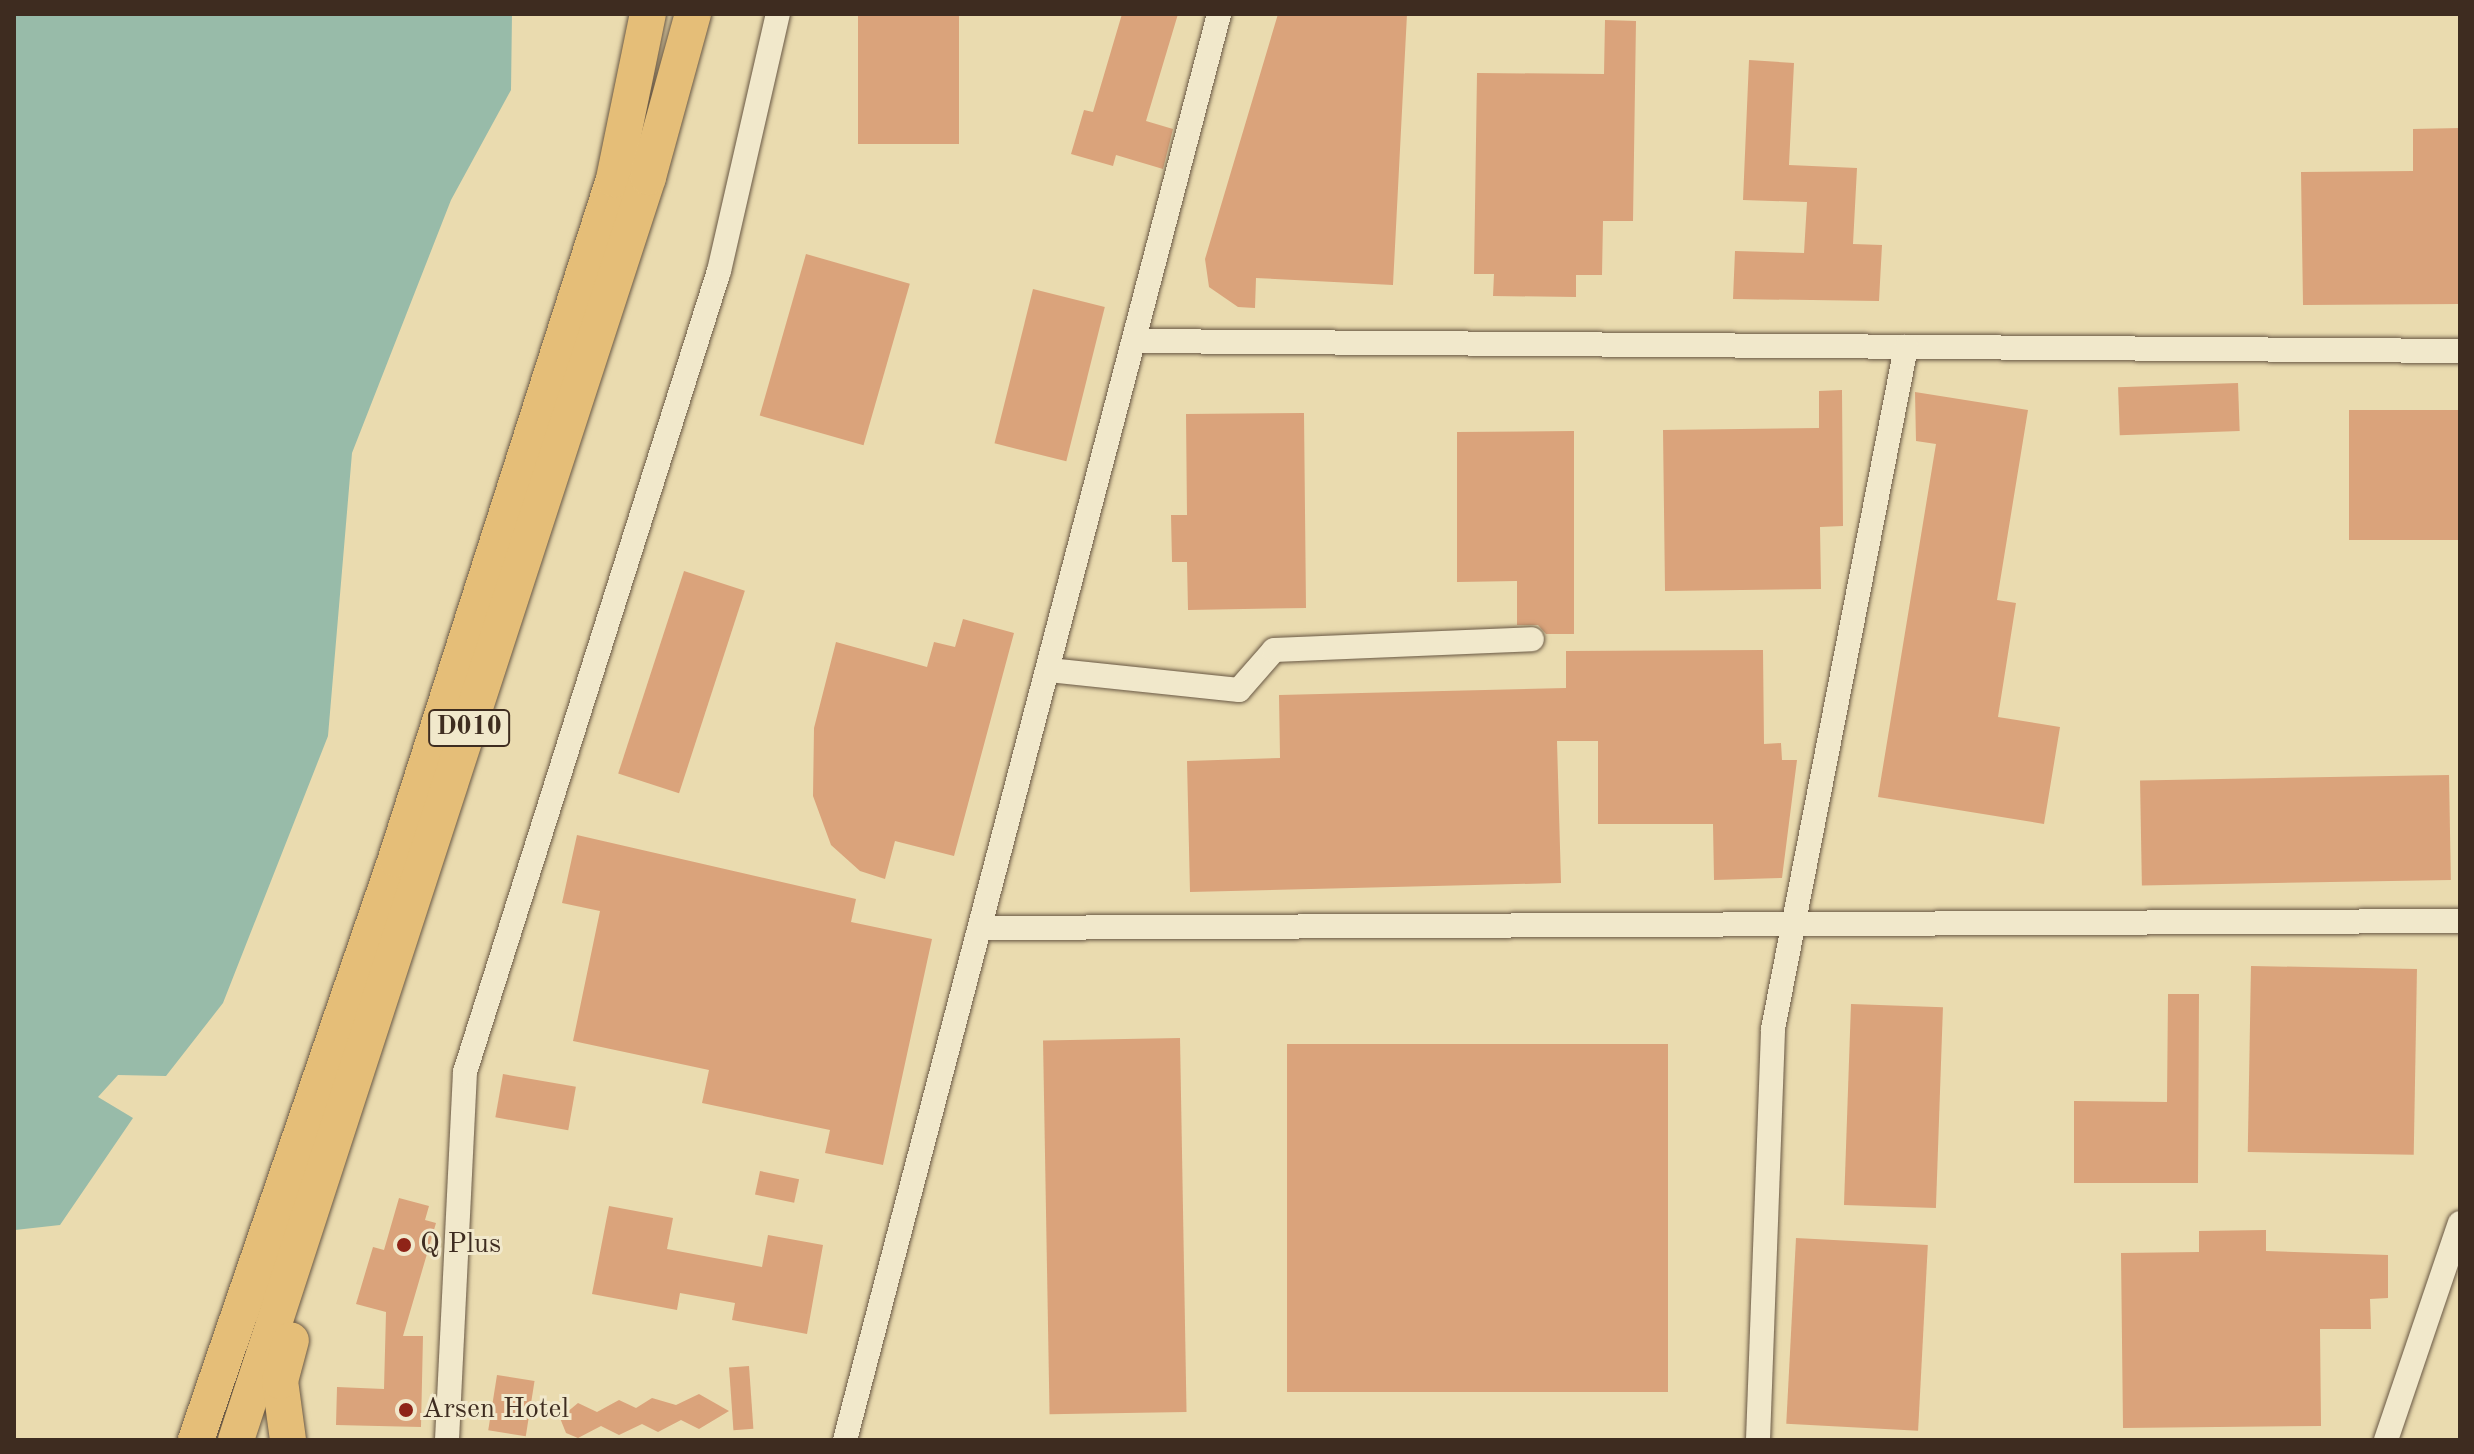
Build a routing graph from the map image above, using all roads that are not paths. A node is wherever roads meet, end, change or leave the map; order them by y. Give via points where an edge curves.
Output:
1 (648, 14) edge
2 (693, 14) edge
3 (778, 14) edge
4 (1219, 14) edge
5 (1134, 341) junction
6 (1906, 347) junction
7 (2460, 351) edge
8 (1532, 639) dead end
9 (1049, 670) junction
10 (2460, 921) edge
11 (1795, 927) junction
12 (982, 928) junction
13 (372, 1027) junction
14 (2460, 1223) edge
15 (196, 1440) edge
16 (236, 1440) edge
17 (288, 1440) edge
18 (447, 1440) edge
19 (845, 1440) edge
20 (1758, 1440) edge
21 (2386, 1440) edge

1 - 15 highway, D010 via 614,179 396,859
2 - 13 highway, D010 via 648,177
3 - 18 street via 719,271 465,1072
4 - 5 street
5 - 6 street
5 - 9 street
6 - 7 street
6 - 11 street
8 - 9 street via 1274,650 1239,690
9 - 12 street
10 - 11 street
11 - 12 street
11 - 20 street via 1773,1029
12 - 19 street
13 - 16 highway, D010
13 - 17 highway via 343,1183 280,1381
14 - 21 street

